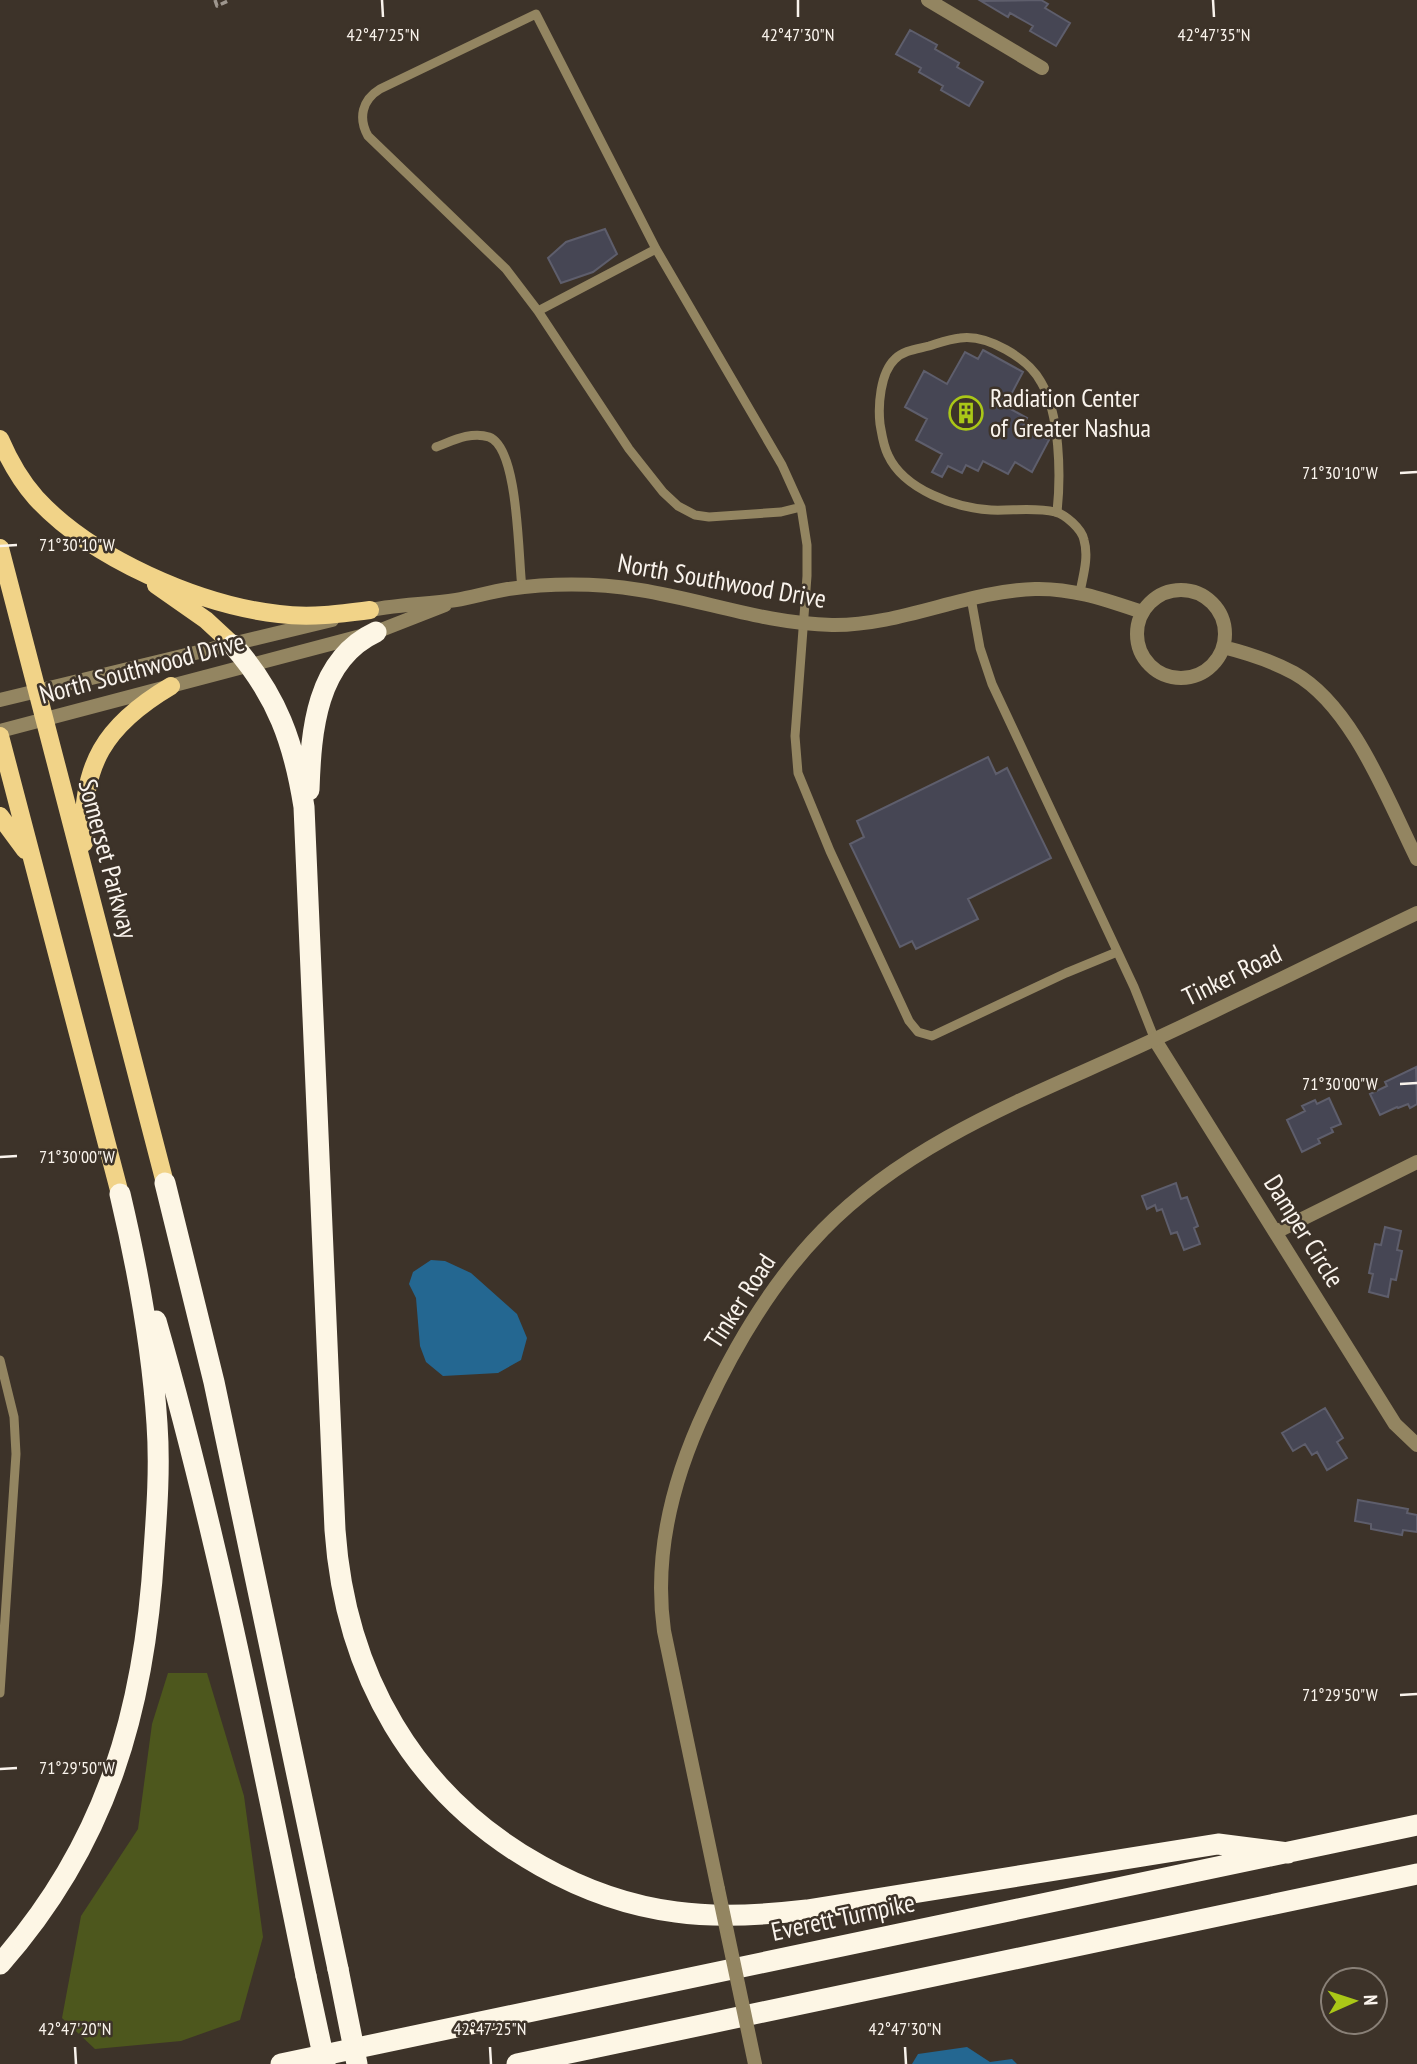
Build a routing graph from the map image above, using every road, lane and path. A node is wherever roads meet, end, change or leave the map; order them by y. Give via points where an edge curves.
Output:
1 (215, 0) edge
2 (230, 0) edge
3 (928, 0) edge
4 (1042, 68) dead end
5 (656, 249) junction
6 (538, 312) junction
7 (0, 439) edge
8 (436, 447) dead end
9 (801, 507) junction
10 (1057, 512) junction
11 (0, 548) edge
12 (130, 567) junction
13 (522, 588) junction
14 (1080, 592) junction
15 (971, 598) junction
16 (456, 600) junction
17 (370, 610) junction
18 (1142, 612) junction
19 (803, 623) junction
20 (376, 632) junction
21 (233, 645) junction
22 (1223, 647) junction
23 (250, 665) junction
24 (171, 686) junction
25 (37, 691) junction
26 (0, 700) edge
27 (44, 719) junction
28 (0, 734) edge
29 (0, 816) edge
30 (1417, 859) edge
31 (36, 872) junction
32 (308, 873) junction
33 (88, 885) junction
34 (1417, 913) edge
35 (1117, 952) junction
36 (1155, 1040) junction
37 (1417, 1162) edge
38 (164, 1183) joint
39 (120, 1194) junction
40 (1276, 1232) junction
41 (0, 1360) edge
42 (1417, 1445) edge
43 (0, 1693) edge
44 (1417, 1825) edge
45 (1288, 1853) junction
46 (1417, 1874) edge
47 (0, 1964) edge
48 (681, 2029) junction
49 (281, 2064) edge
50 (324, 2064) edge
51 (357, 2064) edge
52 (517, 2064) edge
53 (558, 2064) edge
54 (755, 2064) edge

1 - 2 path via 217,6
3 - 4 street
5 - 6 lane
5 - 6 lane via 536,14 374,93 362,111 368,136 499,262
5 - 9 lane via 778,458
6 - 9 lane via 629,449 678,506 709,517
7 - 12 main road via 27,487 50,512
8 - 13 lane via 480,435 493,439 502,449 509,464
9 - 19 lane via 807,559
10 - 10 lane via 991,510 951,503 930,494 896,468 883,443 880,405 888,368 895,358 907,351 975,338 1031,369 1052,408 1058,455
10 - 14 lane via 1084,538
11 - 25 main road, Somerset Parkway
12 - 17 main road via 197,594 281,615
12 - 21 main road
13 - 16 street, North Southwood Drive
13 - 19 street, North Southwood Drive via 570,584 621,587
14 - 15 street, North Southwood Drive via 1033,589
14 - 18 street, North Southwood Drive
15 - 19 street, North Southwood Drive via 867,623
15 - 35 lane via 992,684
16 - 17 street, North Southwood Drive
16 - 20 street, North Southwood Drive
17 - 21 street, North Southwood Drive
18 - 22 street via 1162,593 1180,589 1198,593 1219,611 1225,628
18 - 22 street via 1138,644 1145,659 1164,674 1196,675 1215,661
19 - 35 lane via 795,736 801,785 918,1032 932,1036
20 - 23 street, North Southwood Drive
20 - 32 highway via 341,657 321,697 309,784
21 - 23 highway
21 - 25 street, North Southwood Drive
22 - 30 street via 1295,673 1329,702 1357,741
23 - 24 street, North Southwood Drive
23 - 32 highway via 278,711 294,757 304,807
24 - 27 street, North Southwood Drive
24 - 33 main road via 118,727 92,767 83,820
25 - 26 street, North Southwood Drive
25 - 27 main road, Somerset Parkway
27 - 28 street, North Southwood Drive
27 - 33 main road, Somerset Parkway
28 - 31 main road
29 - 31 main road
31 - 39 main road
32 - 45 highway via 340,1578 351,1631 384,1710 417,1761 454,1803 512,1849 573,1882 634,1903 708,1914 807,1910 1218,1844
33 - 38 main road, Somerset Parkway
34 - 36 street, Tinker Road
35 - 36 lane
36 - 40 street, Damper Circle
36 - 54 street, Tinker Road, bridge via 988,1117 907,1163 851,1204 775,1287 736,1348 696,1429 674,1493 663,1545 660,1599 673,1681
37 - 40 street
38 - 51 highway, bridge via 214,1382
39 - 47 highway via 145,1319 158,1430 155,1545 143,1663 125,1741 96,1816 49,1901
39 - 50 highway, bridge via 183,1416 220,1568
40 - 42 street, Damper Circle via 1395,1424
41 - 43 lane via 14,1418 16,1454
44 - 45 highway, Everett Turnpike
45 - 49 highway, Everett Turnpike
46 - 48 highway
48 - 52 highway
48 - 53 highway

